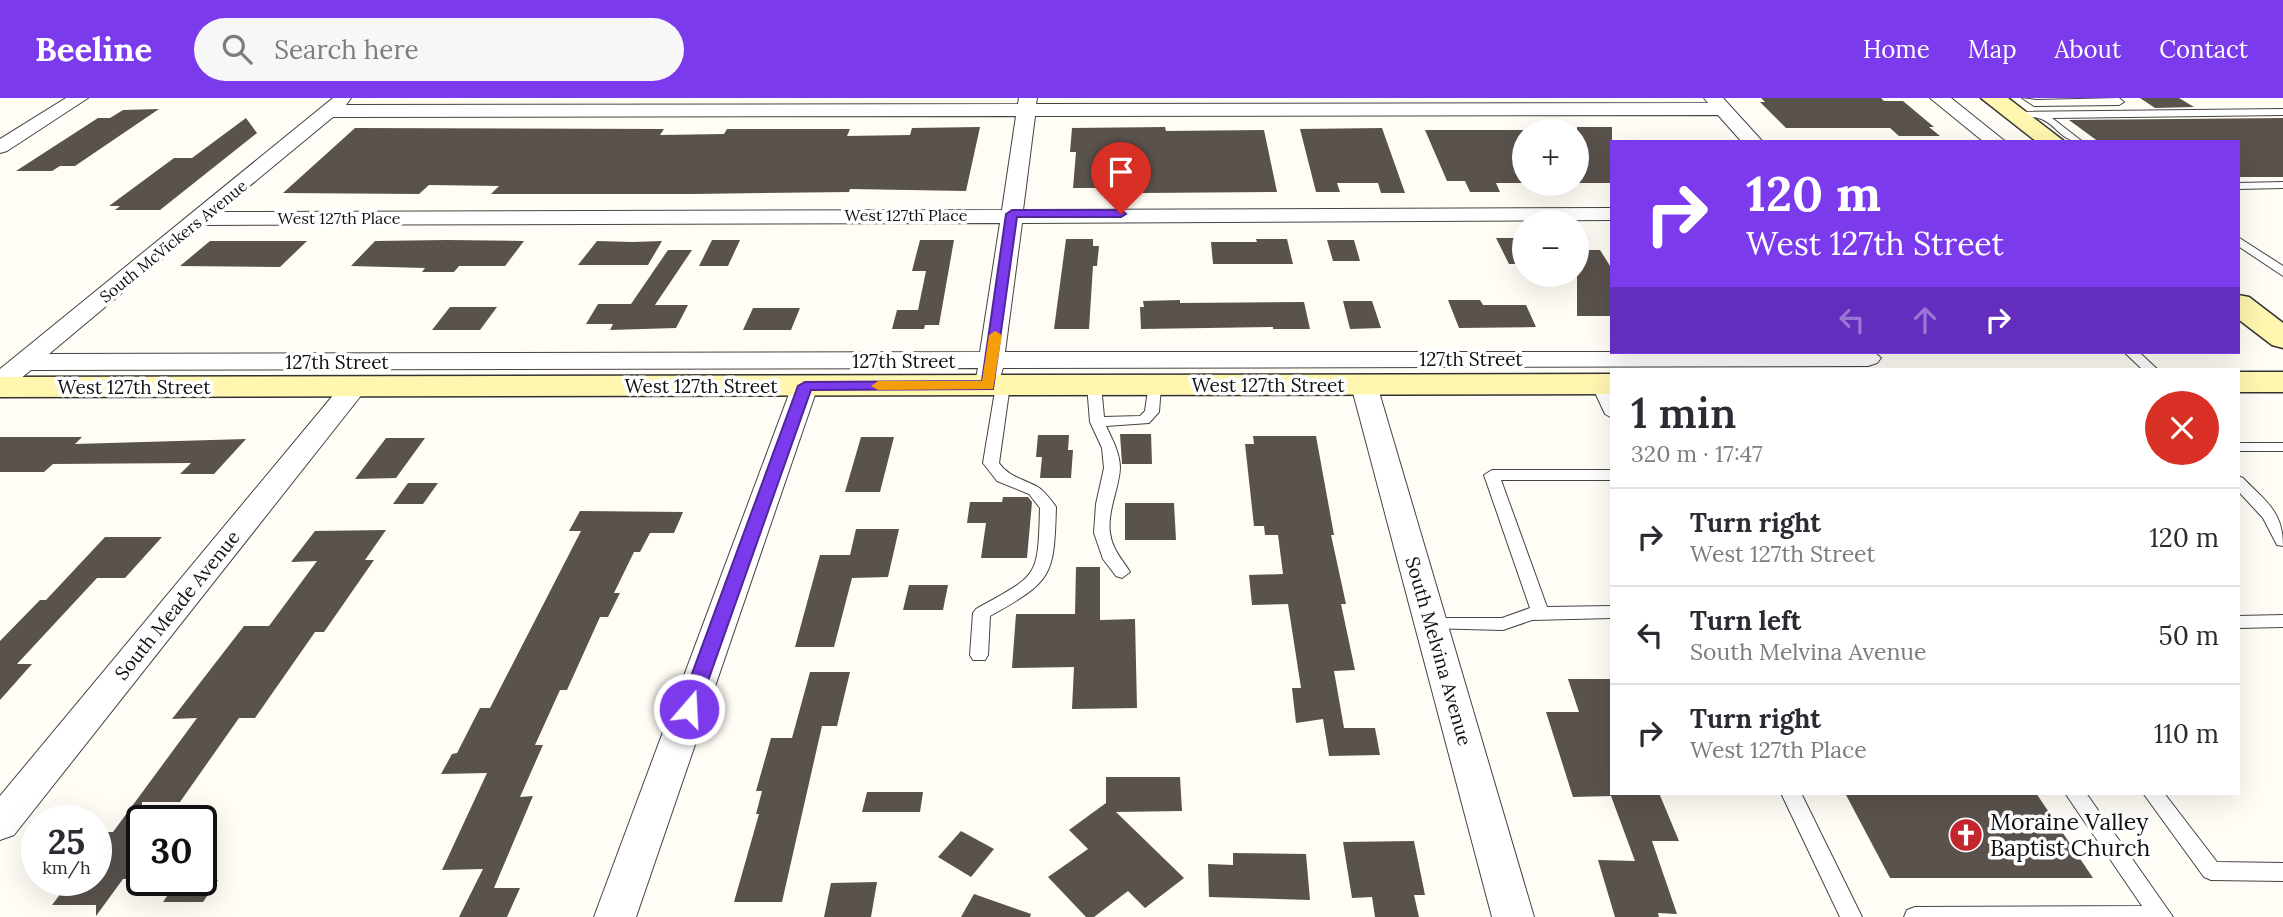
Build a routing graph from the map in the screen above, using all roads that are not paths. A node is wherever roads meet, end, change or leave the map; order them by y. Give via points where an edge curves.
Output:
1 (79, 98) edge
2 (1939, 98) edge
3 (1964, 98) edge
4 (1993, 98) edge
5 (2113, 98) edge
6 (1718, 103) edge
7 (1027, 104) edge
8 (336, 105) edge
9 (2021, 106) edge
10 (2283, 112) edge
11 (2042, 115) junction
12 (1751, 140) edge
13 (1993, 140) edge
14 (2017, 140) edge
15 (2051, 140) edge
16 (2075, 140) edge
17 (0, 147) edge
18 (2240, 186) edge
19 (2283, 186) edge
20 (1012, 214) junction
21 (1610, 214) edge
22 (200, 219) junction
23 (2240, 241) edge
24 (2283, 272) edge
25 (2240, 281) edge
26 (2240, 306) edge
27 (2283, 313) edge
28 (2283, 338) edge
29 (2133, 354) edge
30 (1869, 360) edge
31 (24, 362) junction
32 (2149, 368) edge
33 (994, 377) junction
34 (2240, 382) edge
35 (2283, 382) edge
36 (0, 384) edge
37 (1605, 384) edge
38 (1094, 385) junction
39 (1364, 385) junction
40 (805, 386) junction
41 (1154, 386) junction
42 (354, 387) junction
43 (1610, 405) edge
44 (1097, 422) junction
45 (2240, 447) edge
46 (2283, 447) edge
47 (1610, 475) edge
48 (2240, 483) edge
49 (2283, 541) edge
50 (1122, 572) dead end
51 (1610, 612) edge
52 (1541, 614) junction
53 (2240, 622) edge
54 (1432, 624) junction
55 (2279, 626) edge
56 (979, 655) dead end
57 (1792, 795) edge
58 (2076, 795) edge
59 (2154, 795) edge
60 (0, 824) edge
61 (2283, 872) edge
62 (2162, 916) edge
63 (615, 917) edge
64 (1513, 917) edge
65 (1851, 917) edge
66 (1915, 917) edge

1 - 17 street
2 - 13 street
3 - 14 main road
4 - 9 main road
5 - 9 lane via 2119,102
6 - 7 street
6 - 12 street
7 - 8 street
7 - 20 street
8 - 22 street, South McVickers Avenue
9 - 11 lane
9 - 15 main road
10 - 11 lane
11 - 16 lane
18 - 19 lane
20 - 21 street, West 127th Place
20 - 22 street, West 127th Place
20 - 33 street
22 - 31 street, South McVickers Avenue
23 - 24 lane
25 - 27 main road
26 - 28 main road
29 - 32 lane
30 - 33 street, 127th Street
31 - 33 street, 127th Street
31 - 36 street, South McVickers Avenue
33 - 38 main road, West 127th Street
33 - 40 main road, West 127th Street
33 - 56 lane via 991,463 1002,478 1034,491 1048,507 1046,550 1040,575 982,612
34 - 35 main road
36 - 42 main road, West 127th Street
37 - 39 main road, West 127th Street
37 - 43 lane
38 - 41 main road, West 127th Street
38 - 44 lane
39 - 41 main road, West 127th Street
39 - 54 street, South Melvina Avenue
40 - 42 main road, West 127th Street
40 - 63 street
41 - 44 lane via 1152,412 1144,420
42 - 60 street, South Meade Avenue
44 - 50 lane via 1112,468 1102,533 1109,555
45 - 46 lane
47 - 52 lane via 1492,475
48 - 49 lane via 2270,516
51 - 52 lane
52 - 54 lane via 1503,624
53 - 55 lane
54 - 64 street, South Melvina Avenue
57 - 65 lane
58 - 62 lane
59 - 61 lane via 2211,871
62 - 66 lane

